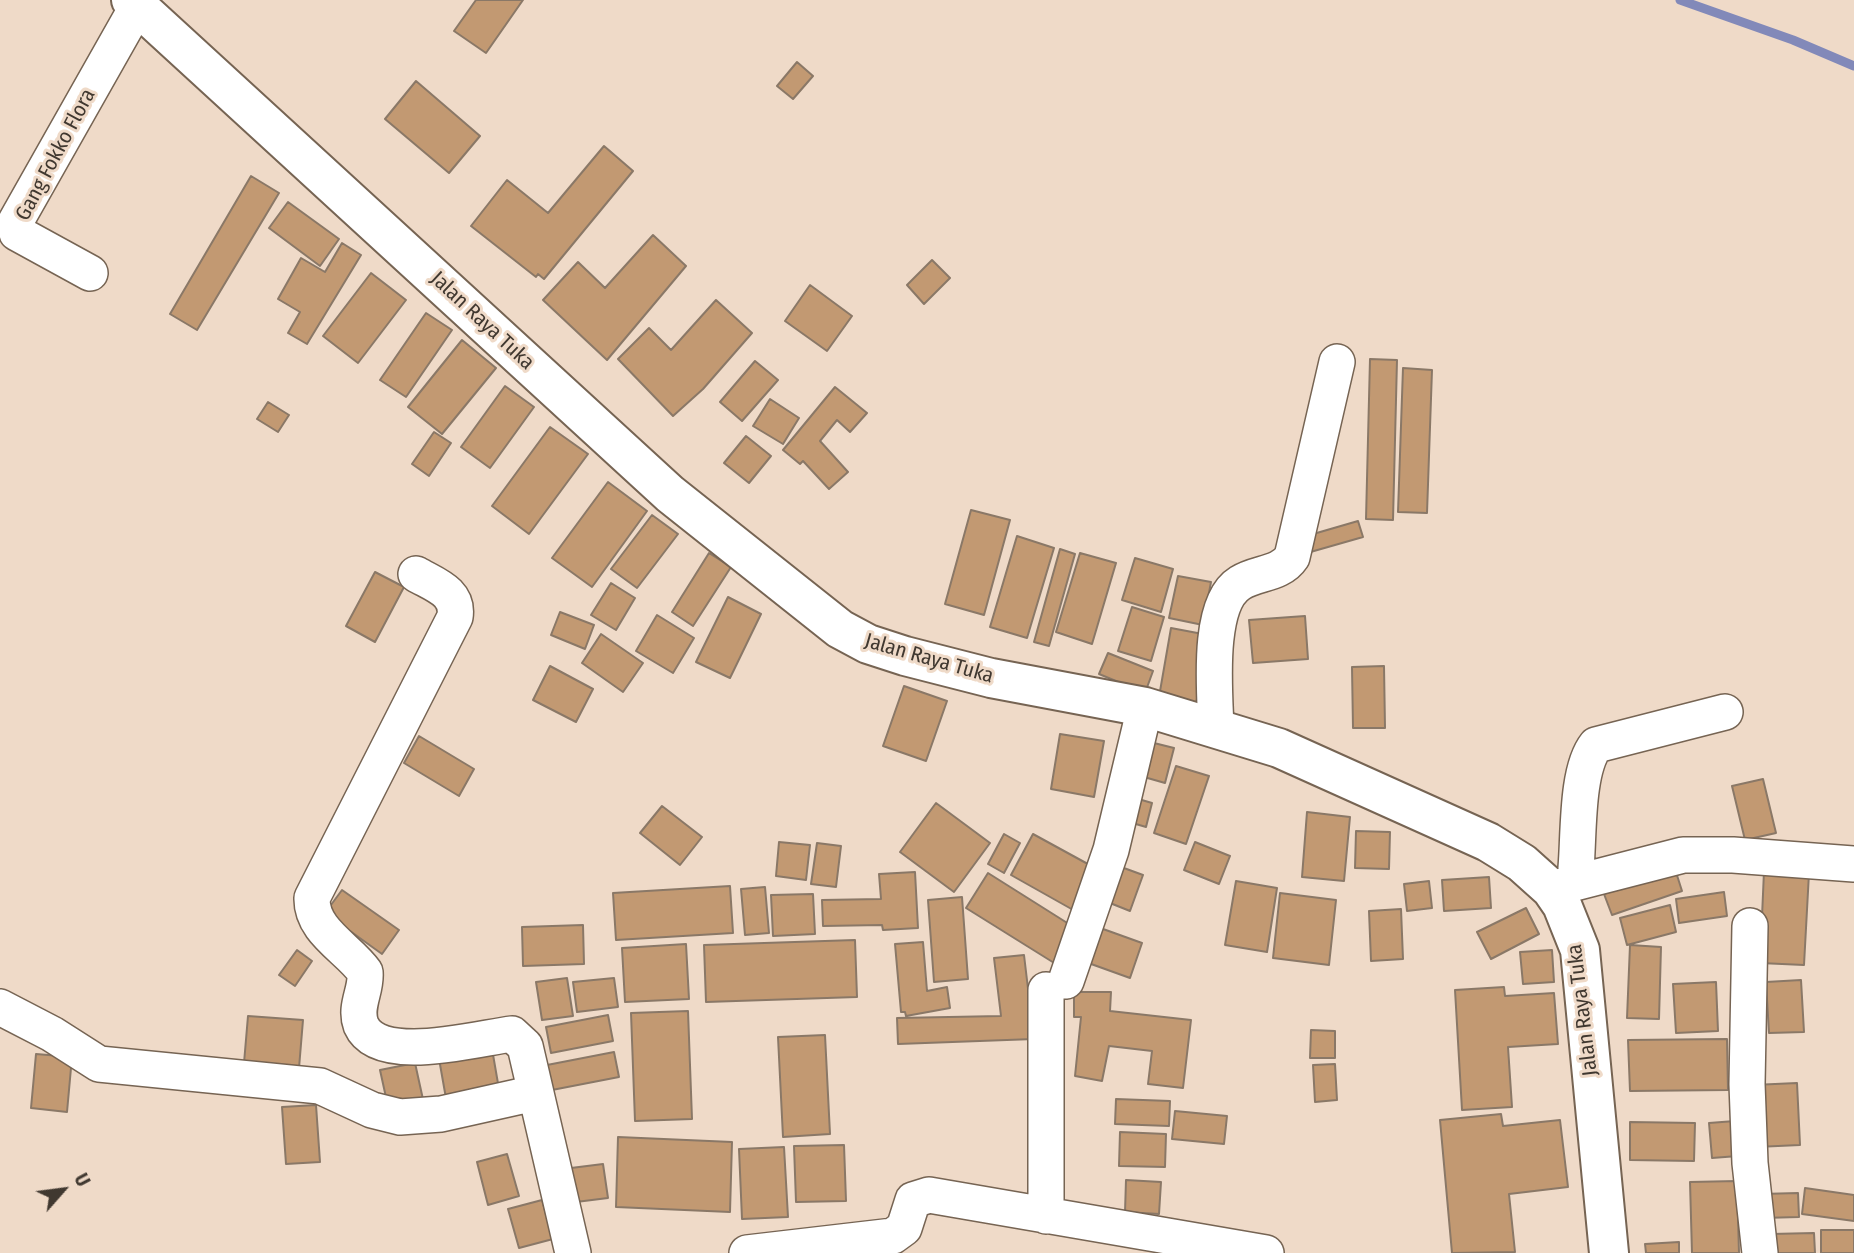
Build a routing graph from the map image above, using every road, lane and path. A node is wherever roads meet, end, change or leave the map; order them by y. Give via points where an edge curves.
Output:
1 (137, 2) edge
2 (90, 273) dead end
3 (1337, 362) dead end
4 (416, 574) dead end
5 (1145, 707) junction
6 (1725, 712) dead end
7 (1216, 729) junction
8 (1854, 864) edge
9 (1565, 884) junction
10 (1750, 926) dead end
11 (0, 1007) edge
12 (535, 1093) junction
13 (1046, 1216) junction
14 (1212, 1247) edge
15 (573, 1253) edge
16 (747, 1253) edge
17 (1266, 1253) edge
18 (1609, 1253) edge
19 (1760, 1253) edge

1 - 2 street, Gang Fokko Flora via 16,221 17,233
1 - 5 street, Jalan Raya Tuka via 670,494 840,629 868,644 979,675
3 - 7 street via 1292,557 1280,569 1231,589 1219,612
4 - 12 street via 449,593 457,604 455,617 312,898 313,912 322,928 365,972 359,1012 366,1032 387,1045 409,1049 512,1034 525,1046
5 - 7 street, Jalan Raya Tuka
5 - 13 street via 1111,850 1056,985
6 - 9 street via 1596,745 1584,772 1576,868
7 - 9 street, Jalan Raya Tuka via 1279,748 1488,842
8 - 9 street via 1683,855
9 - 18 street, Jalan Raya Tuka via 1580,950
10 - 19 street via 1747,1084
11 - 12 street via 99,1064 320,1086 372,1110 400,1117 441,1114
12 - 15 street
13 - 14 street
13 - 16 street via 929,1195 913,1200 904,1228 893,1237
14 - 17 street

